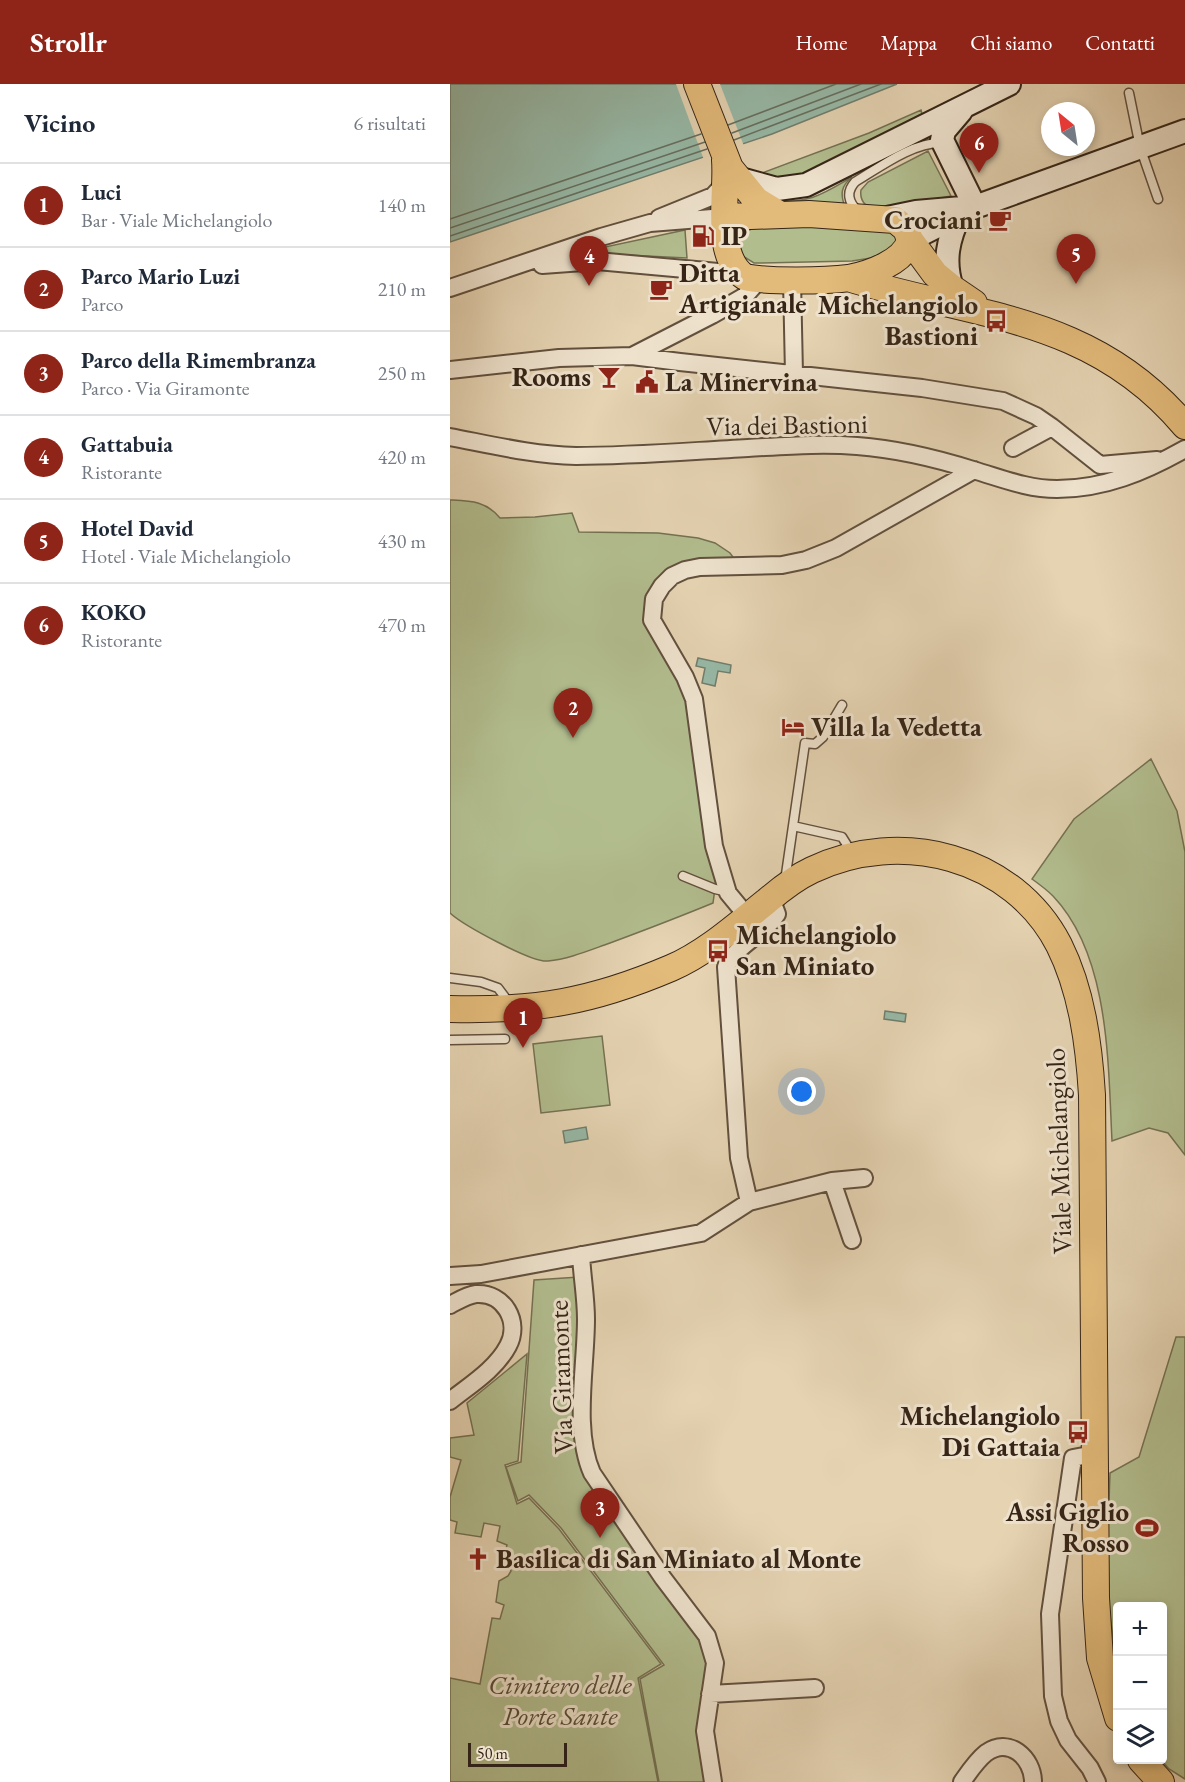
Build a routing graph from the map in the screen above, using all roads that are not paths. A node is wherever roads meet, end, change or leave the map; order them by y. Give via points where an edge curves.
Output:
1 (697, 84) edge
2 (1009, 84) edge
3 (1129, 93) dead end
4 (963, 108) junction
5 (1185, 131) edge
6 (942, 143) junction
7 (1140, 147) junction
8 (729, 174) junction
9 (1158, 199) dead end
10 (968, 211) junction
11 (779, 214) junction
12 (724, 217) junction
13 (876, 218) junction
14 (650, 223) junction
15 (602, 237) junction
16 (910, 240) junction
17 (597, 261) junction
18 (515, 268) junction
19 (750, 277) junction
20 (848, 278) junction
21 (792, 280) junction
22 (450, 288) edge
23 (952, 288) junction
24 (989, 312) junction
25 (632, 356) junction
26 (450, 370) edge
27 (794, 374) junction
28 (1052, 426) junction
29 (1185, 426) edge
30 (450, 437) edge
31 (1013, 448) dead end
32 (1185, 449) edge
33 (1168, 458) junction
34 (974, 470) junction
35 (842, 705) dead end
36 (793, 826) junction
37 (853, 855) junction
38 (683, 876) dead end
39 (777, 892) junction
40 (728, 893) junction
41 (747, 916) junction
42 (450, 978) edge
43 (450, 1009) edge
44 (513, 1010) junction
45 (505, 1039) dead end
46 (450, 1040) edge
47 (864, 1178) dead end
48 (832, 1181) junction
49 (749, 1202) junction
50 (852, 1240) dead end
51 (581, 1255) junction
52 (450, 1276) edge
53 (450, 1305) edge
54 (450, 1401) edge
55 (1094, 1454) junction
56 (815, 1688) dead end
57 (710, 1694) junction
58 (1115, 1710) edge
59 (1145, 1764) edge
60 (713, 1782) edge
61 (962, 1782) edge
62 (1033, 1782) edge
63 (1097, 1782) edge
64 (1161, 1782) edge

1 - 8 main road
2 - 4 street
3 - 7 lane
4 - 6 street via 944,131
4 - 8 street via 806,185 777,189
5 - 7 street
6 - 10 street
6 - 13 lane via 918,147 850,187 853,206
7 - 9 lane
7 - 10 street
8 - 11 main road via 756,200
8 - 12 main road
8 - 14 street via 713,196
10 - 13 street
10 - 16 street
10 - 23 street via 950,237 946,269
11 - 12 main road
11 - 13 main road
12 - 14 street
12 - 19 main road via 729,255
13 - 16 main road via 903,225
14 - 15 street
15 - 17 street via 592,249
15 - 18 street
16 - 20 main road via 896,259
16 - 23 main road via 935,274
17 - 18 street
17 - 19 street
18 - 22 street
19 - 21 main road
19 - 25 street via 745,296
20 - 21 main road
20 - 24 main road
21 - 27 street
23 - 24 main road
24 - 29 main road via 1055,333 1094,351 1149,390
25 - 26 street via 560,358
25 - 27 street
27 - 28 street via 984,397 1022,409
28 - 31 street
28 - 33 street via 1100,465
30 - 34 street, Via dei Bastioni via 574,456 850,446 932,458
32 - 33 street, Via dei Bastioni
33 - 34 street, Via dei Bastioni via 1128,477 1073,489 1031,487
34 - 40 street via 836,548 782,565 685,570 672,576 654,599 652,620 694,699 714,846
35 - 36 lane via 822,737 815,744 806,743
36 - 37 lane via 842,837
36 - 39 lane
37 - 39 main road, Viale Michelangiolo via 813,869
37 - 55 main road, Viale Michelangiolo via 877,850 927,852 977,868 1010,888 1038,913 1065,958 1085,1030 1092,1085
38 - 40 lane
39 - 41 main road, Viale Michelangiolo
39 - 49 street via 774,919 730,957 726,967 739,1158
40 - 41 street
41 - 44 main road, Viale Michelangiolo via 692,957 636,982 581,1000
42 - 44 lane via 498,988
43 - 44 main road, Viale Michelangiolo
45 - 46 lane
47 - 48 street
48 - 49 street
48 - 50 street
49 - 51 street via 701,1233
51 - 52 street
51 - 57 street, Via Giramonte via 586,1317 582,1430 586,1459 663,1578 707,1636 715,1663
53 - 54 street via 474,1295 492,1297 504,1304 513,1327 511,1341 501,1357
55 - 58 main road, Viale Michelangiolo via 1100,1658
55 - 63 street via 1073,1458 1050,1625 1053,1696 1059,1721
56 - 57 street
57 - 60 street, Via Giramonte via 705,1731
59 - 64 main road
61 - 62 street via 985,1754 1004,1747 1025,1757

